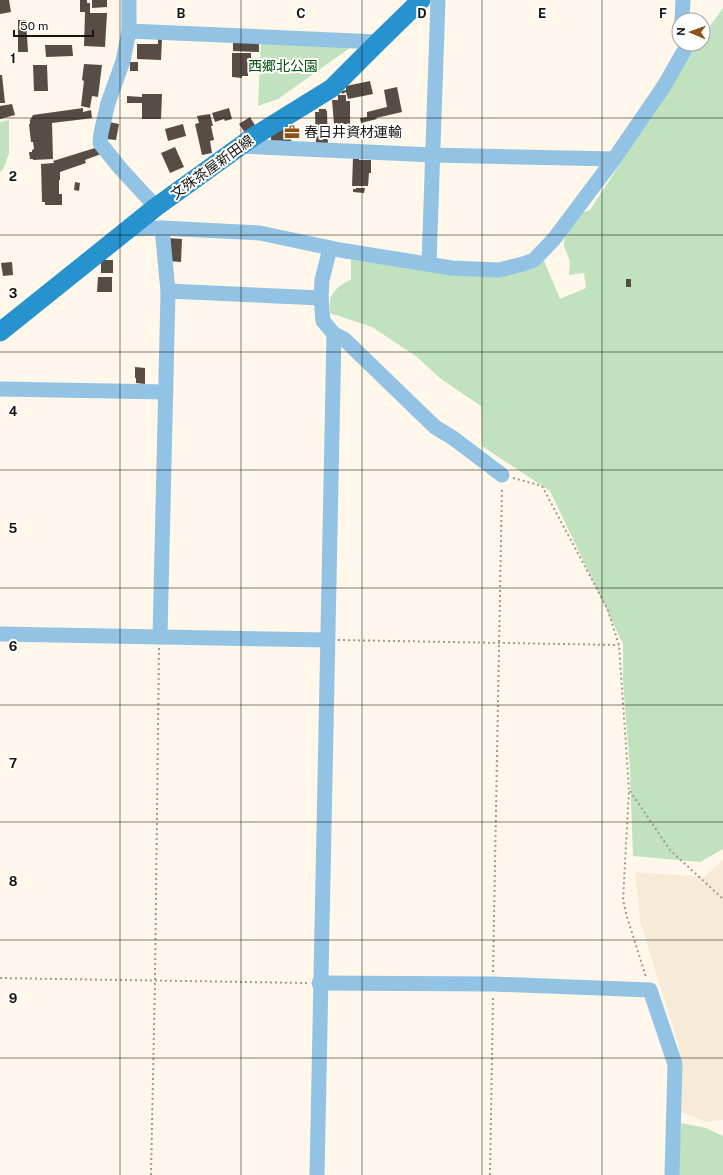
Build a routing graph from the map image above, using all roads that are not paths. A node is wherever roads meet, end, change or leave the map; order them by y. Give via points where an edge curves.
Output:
1 (129, 0) edge
2 (421, 0) edge
3 (438, 0) edge
4 (683, 0) edge
5 (682, 12) edge
6 (129, 31) junction
7 (378, 42) junction
8 (683, 52) edge
9 (240, 146) junction
10 (433, 155) junction
11 (614, 159) junction
12 (156, 207) junction
13 (162, 228) junction
14 (130, 229) junction
15 (330, 248) junction
16 (429, 264) junction
17 (168, 291) junction
18 (321, 298) junction
19 (0, 332) edge
20 (334, 334) junction
21 (0, 389) edge
22 (166, 392) junction
23 (502, 476) road end
24 (0, 634) edge
25 (160, 637) junction
26 (327, 640) junction
27 (319, 983) junction
28 (317, 1175) edge
29 (672, 1175) edge

1 - 6 street
2 - 7 main road, 文殊茶屋新田線
3 - 10 street
4 - 5 street
6 - 7 street via 280,41
6 - 12 street via 123,61 108,103 100,143
7 - 9 main road, 文殊茶屋新田線 via 332,88
8 - 11 street via 664,86
9 - 10 street
9 - 12 main road, 文殊茶屋新田線
10 - 11 street
10 - 16 street
11 - 16 street via 554,239 534,260 499,270 452,268
12 - 14 main road, 文殊茶屋新田線
13 - 14 street
13 - 15 street via 260,232
13 - 17 street
14 - 19 main road, 文殊茶屋新田線
15 - 16 street
15 - 18 street via 322,280
17 - 18 street
17 - 22 street
18 - 20 street via 323,322
20 - 23 street via 344,339 435,427
20 - 26 street
21 - 22 street
22 - 25 street
24 - 25 street
25 - 26 street
26 - 27 street
27 - 28 street
27 - 29 street via 493,984 650,990 675,1064

